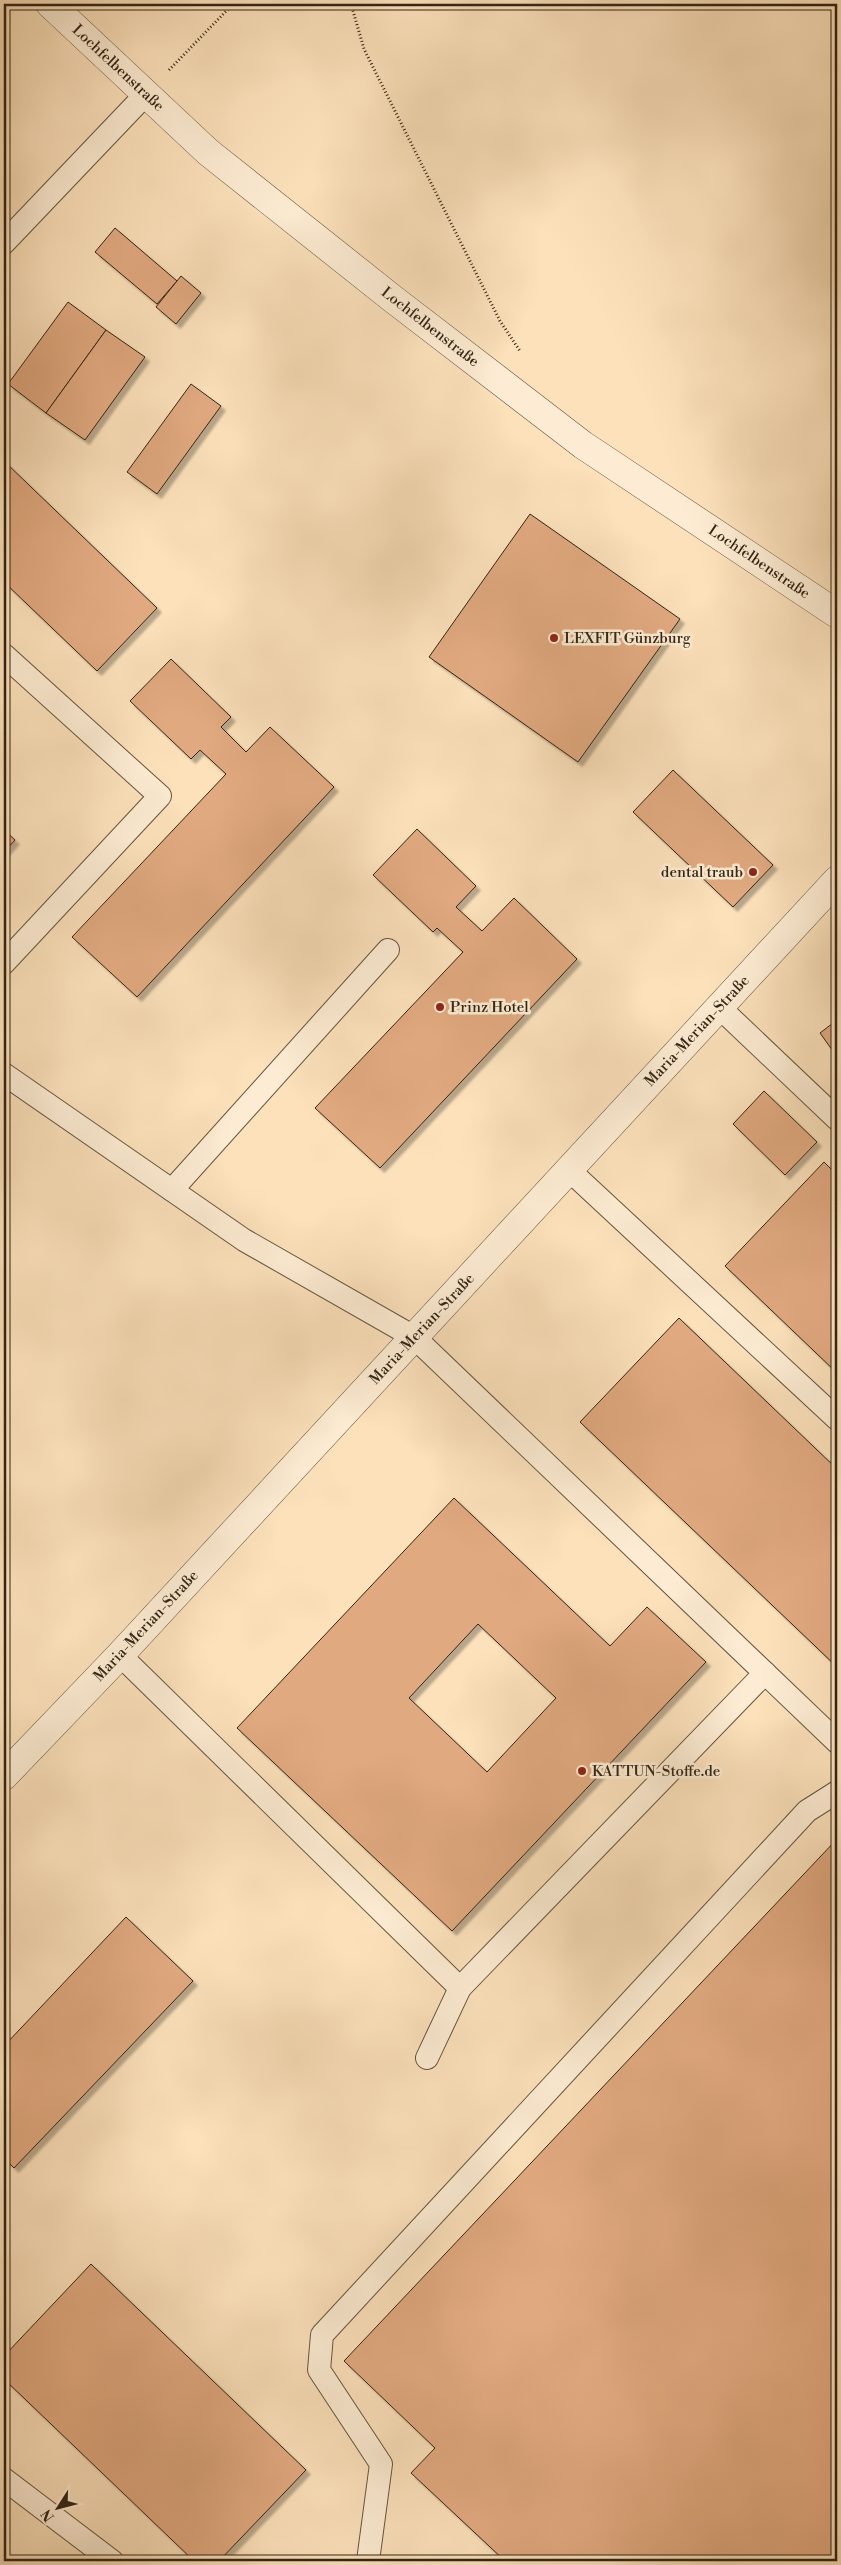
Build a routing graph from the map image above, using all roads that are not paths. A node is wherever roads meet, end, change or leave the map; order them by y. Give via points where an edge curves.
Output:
1 (50, 4) edge
2 (146, 94) junction
3 (4, 244) edge
4 (837, 614) edge
5 (4, 655) edge
6 (837, 880) edge
7 (388, 950) dead end
8 (4, 964) edge
9 (719, 1007) junction
10 (4, 1074) edge
11 (837, 1119) edge
12 (568, 1170) junction
13 (172, 1190) junction
14 (414, 1337) junction
15 (837, 1420) edge
16 (120, 1655) junction
17 (765, 1673) junction
18 (836, 1742) edge
19 (4, 1776) edge
20 (837, 1792) edge
21 (460, 1988) junction
22 (427, 2058) dead end
23 (4, 2479) edge
24 (112, 2561) edge
25 (368, 2561) edge

1 - 2 street, Lochfelbenstraße
2 - 3 lane
2 - 4 street, Lochfelbenstraße via 208,152 575,439
5 - 8 lane via 160,796
6 - 9 street, Maria-Merian-Straße
7 - 13 lane
9 - 11 lane
9 - 12 street, Maria-Merian-Straße
10 - 13 lane
12 - 14 street, Maria-Merian-Straße
12 - 15 lane
13 - 14 lane via 244,1240
14 - 16 street, Maria-Merian-Straße
14 - 17 lane
16 - 19 street, Maria-Merian-Straße
16 - 21 lane
17 - 18 lane
17 - 21 lane
20 - 25 lane via 807,1811 322,2335 320,2370 381,2464
21 - 22 lane
23 - 24 lane

